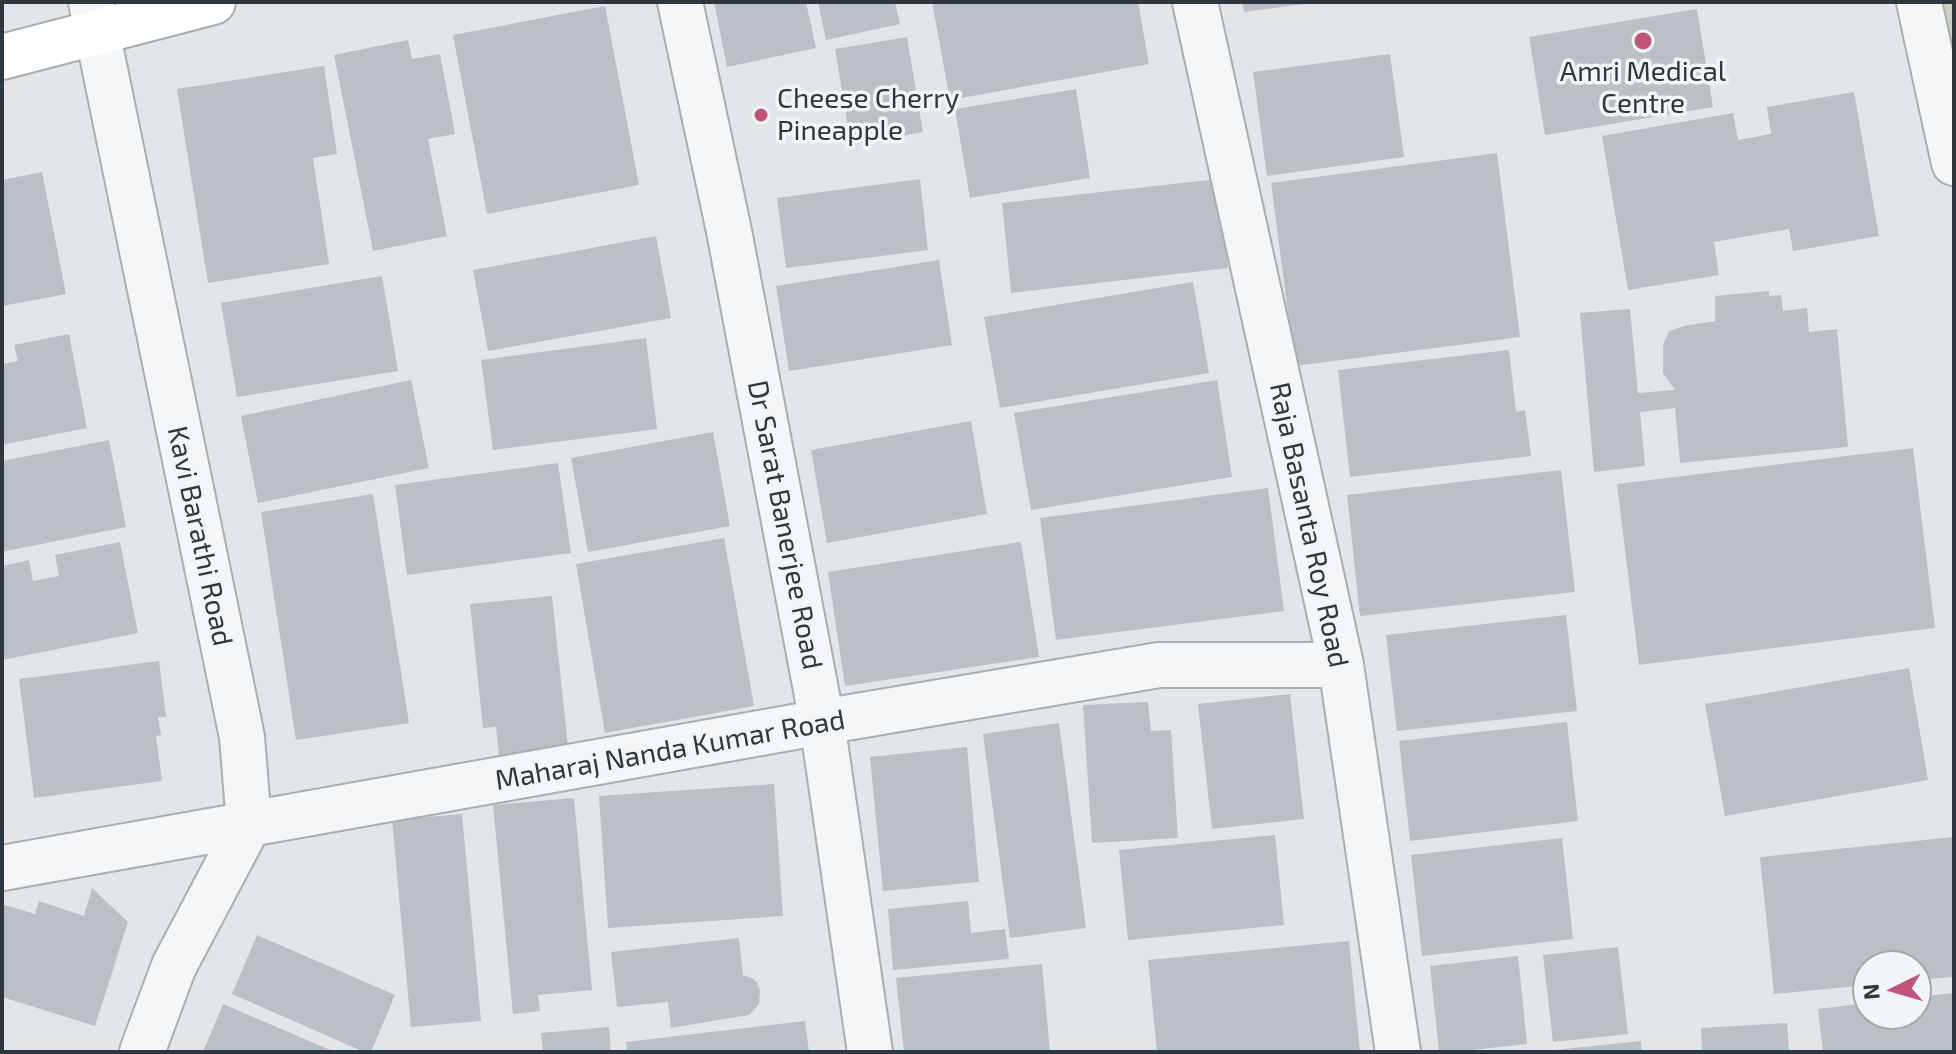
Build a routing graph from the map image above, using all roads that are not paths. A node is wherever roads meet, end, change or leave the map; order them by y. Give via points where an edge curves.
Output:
1 (213, 2) edge
2 (680, 2) edge
3 (1195, 2) edge
4 (1919, 2) edge
5 (94, 17) edge
6 (2, 57) edge
7 (1954, 163) edge
8 (1341, 665) junction
9 (822, 722) junction
10 (249, 824) junction
11 (2, 868) edge
12 (142, 1052) edge
13 (870, 1052) edge
14 (1398, 1052) edge

1 - 5 main road
2 - 9 street, Dr Sarat Banerjee Road
3 - 8 street, Raja Basanta Roy Road
4 - 7 street
5 - 6 main road
5 - 10 street, Kavi Barathi Road via 242,737
8 - 9 street, Maharaj Nanda Kumar Road via 1159,665
8 - 14 street, Raja Basanta Roy Road
9 - 10 street, Maharaj Nanda Kumar Road
9 - 13 street, Dr Sarat Banerjee Road
10 - 11 street, Maharaj Nanda Kumar Road
10 - 12 street via 174,966

